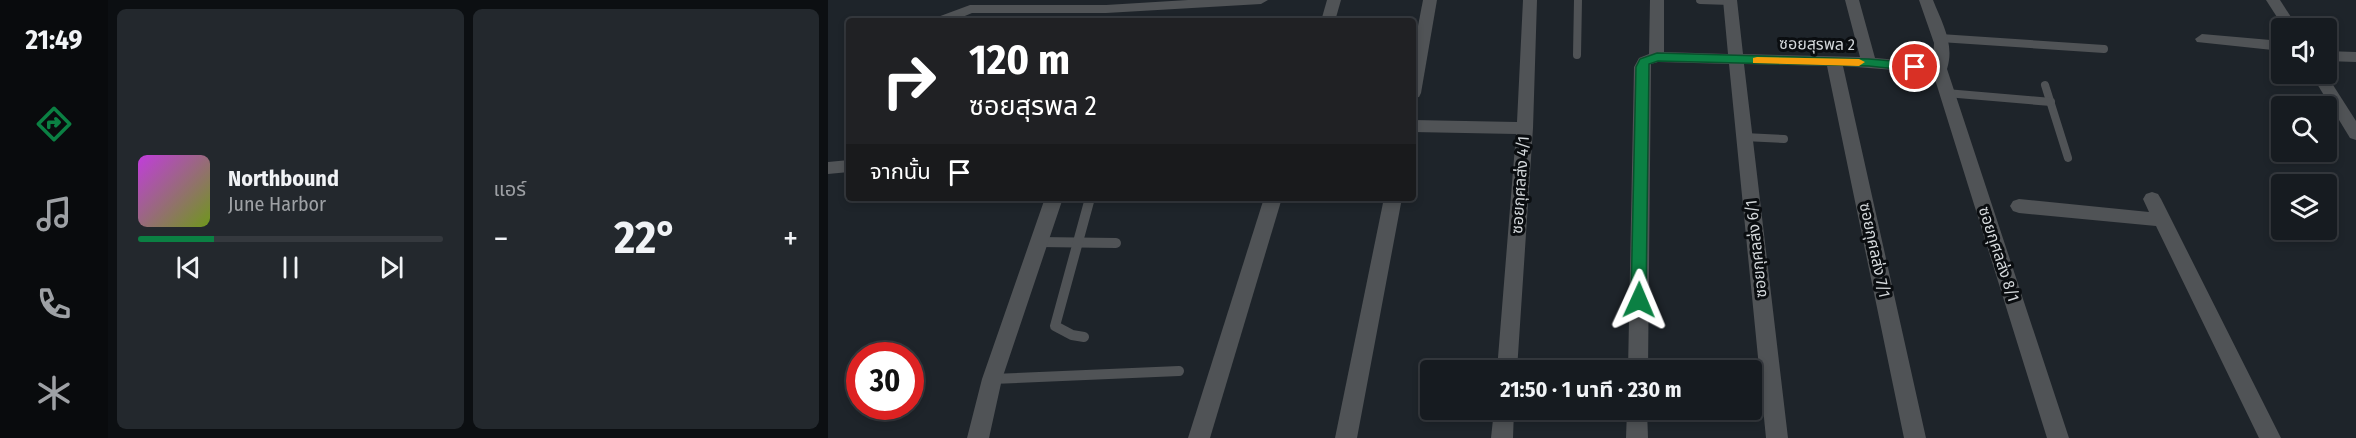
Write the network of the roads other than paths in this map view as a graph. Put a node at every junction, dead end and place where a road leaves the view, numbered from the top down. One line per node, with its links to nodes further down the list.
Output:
1 (1261, 0): 12 (street)
2 (1334, 0): 14 (street)
3 (1430, 0): 28 (street)
4 (1530, 0): 34 (street, ซอยกุศลส่ง 4/1)
5 (1578, 0): 20 (lane)
6 (1657, 0): 22 (street)
7 (1700, 0): 8 (lane)
8 (1730, 0): 24 (street, ซอยกุศลส่ง 6/1)
9 (1852, 0): 26 (street)
10 (1926, 0): 16 (street)
11 (2273, 0): 15 (street)
12 (1107, 10): 13 (street)
13 (948, 18)
14 (1329, 18)
15 (2285, 18)
16 (1940, 38): 19 (lane); 27 (street)
17 (2202, 39): 18 (street)
18 (2271, 44)
19 (2104, 49)
20 (1577, 55)
21 (2337, 56): 23 (street)
22 (1657, 57): 24 (street, ซอยสุรพล 2); 53 (street)
23 (2356, 57)
24 (1736, 60): 25 (street, ซอยสุรพล 2); 36 (street, ซอยกุศลส่ง 6/1)
25 (1834, 62): 26 (street, ซอยสุรพล 2); 64 (street, ซอยกุศลส่ง 7/1)
26 (1869, 62): 27 (street, ซอยสุรพล 2)
27 (1939, 69): 31 (street, ซอยกุศลส่ง 8/1)
28 (1416, 77)
29 (2325, 84): 35 (street)
30 (2045, 85): 32 (lane)
31 (1946, 93): 32 (lane); 65 (street, ซอยกุศลส่ง 8/1)
32 (2050, 102): 38 (lane)
33 (1416, 126): 34 (street)
34 (1525, 128): 52 (street, ซอยกุศลส่ง 4/1)
35 (2356, 134)
36 (1744, 137): 37 (lane); 63 (street, ซอยกุศลส่ง 6/1)
37 (1784, 140)
38 (2068, 158)
39 (846, 166): 40 (street)
40 (828, 168)
41 (2152, 199): 47 (street)
42 (1053, 201): 48 (street)
43 (1089, 201): 49 (lane)
44 (1272, 201): 59 (street)
45 (1392, 201): 60 (street)
46 (2019, 206): 47 (street)
47 (2161, 220): 66 (street)
48 (1039, 242): 49 (lane); 55 (street)
49 (1077, 243): 50 (lane); 51 (lane)
50 (1116, 243)
51 (1084, 337)
52 (1508, 360)
53 (1638, 360)
54 (1179, 371): 55 (lane)
55 (992, 379): 58 (street)
56 (1503, 420): 61 (street)
57 (1637, 420): 62 (street)
58 (978, 438)
59 (1199, 438)
60 (1346, 438)
61 (1502, 438)
62 (1637, 438)
63 (1777, 438)
64 (1915, 438)
65 (2058, 438)
66 (2270, 438)

